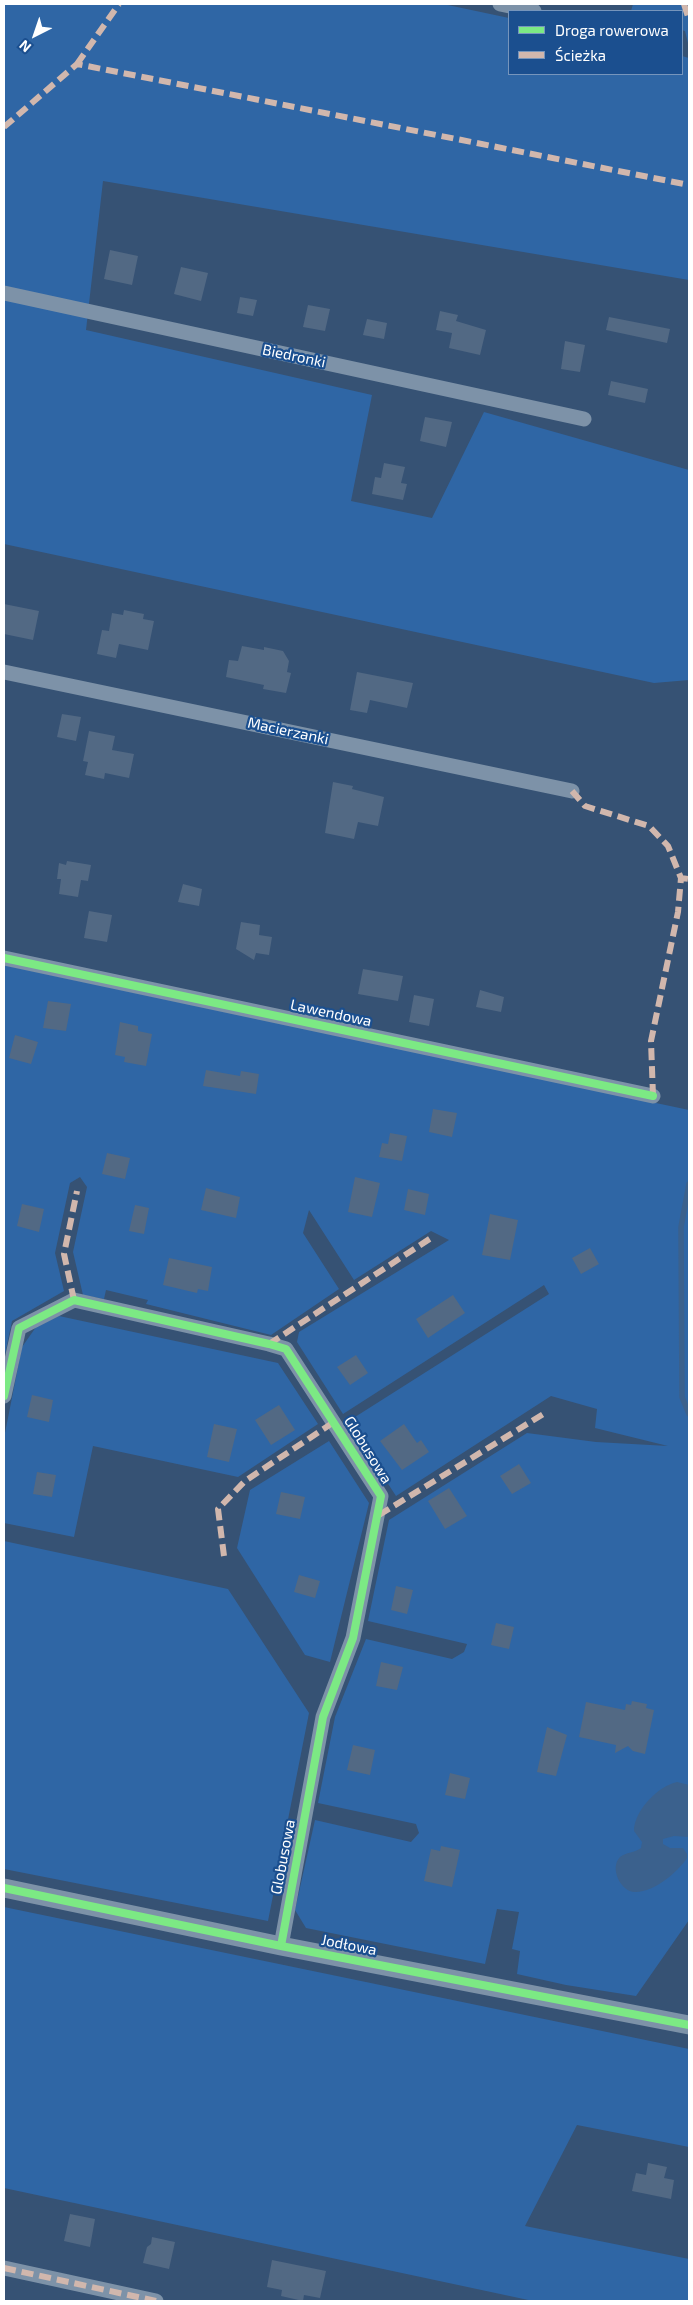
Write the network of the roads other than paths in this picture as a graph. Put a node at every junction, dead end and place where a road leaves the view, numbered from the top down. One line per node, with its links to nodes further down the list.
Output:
1 (500, 4): 2 (street)
2 (529, 10)
3 (4, 293): 4 (street, Biedronki)
4 (584, 419)
5 (4, 672): 6 (street, Macierzanki)
6 (572, 791)
7 (4, 958): 8 (street, Lawendowa)
8 (653, 1096)
9 (4, 1396): 11 (street, Globusowa)
10 (4, 1888): 11 (street, Jodłowa)
11 (281, 1946): 12 (street, Jodłowa)
12 (689, 2025)
13 (4, 2268): 14 (street)
14 (156, 2301)

